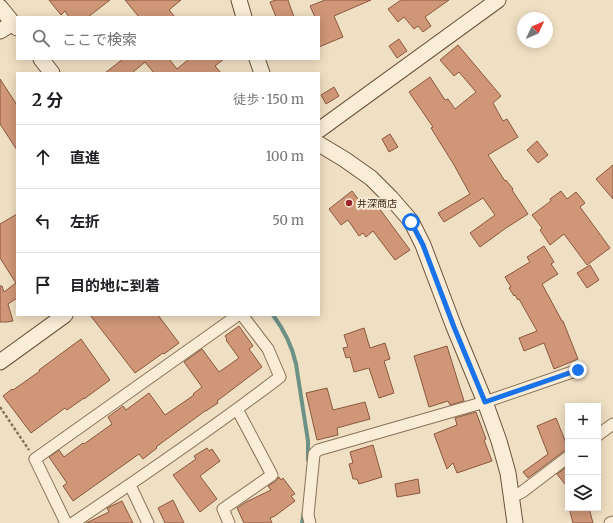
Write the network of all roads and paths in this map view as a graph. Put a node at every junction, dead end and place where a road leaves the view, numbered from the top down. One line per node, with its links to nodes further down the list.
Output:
1 (238, 0): 4 (street)
2 (498, 0): 11 (street)
3 (0, 7): 5 (street)
4 (244, 16)
5 (15, 25): 6 (street)
6 (0, 31)
7 (42, 60): 9 (street)
8 (257, 60): 10 (street)
9 (51, 72)
10 (262, 72)
11 (320, 129)
12 (320, 145): 18 (street)
13 (64, 316): 16 (street)
14 (237, 316): 23 (street)
15 (243, 316): 20 (street)
16 (0, 362)
17 (578, 370): 18 (street)
18 (485, 402): 26 (street); 31 (street)
19 (0, 407): 23 (path)
20 (237, 409): 25 (street); 30 (street)
21 (613, 424): 22 (street)
22 (601, 433)
23 (35, 459): 27 (street)
24 (565, 459): 26 (street)
25 (130, 485): 28 (street); 29 (street)
26 (512, 497): 32 (street)
27 (66, 523)
28 (73, 523)
29 (148, 523)
30 (230, 523)
31 (310, 523)
32 (515, 523)

